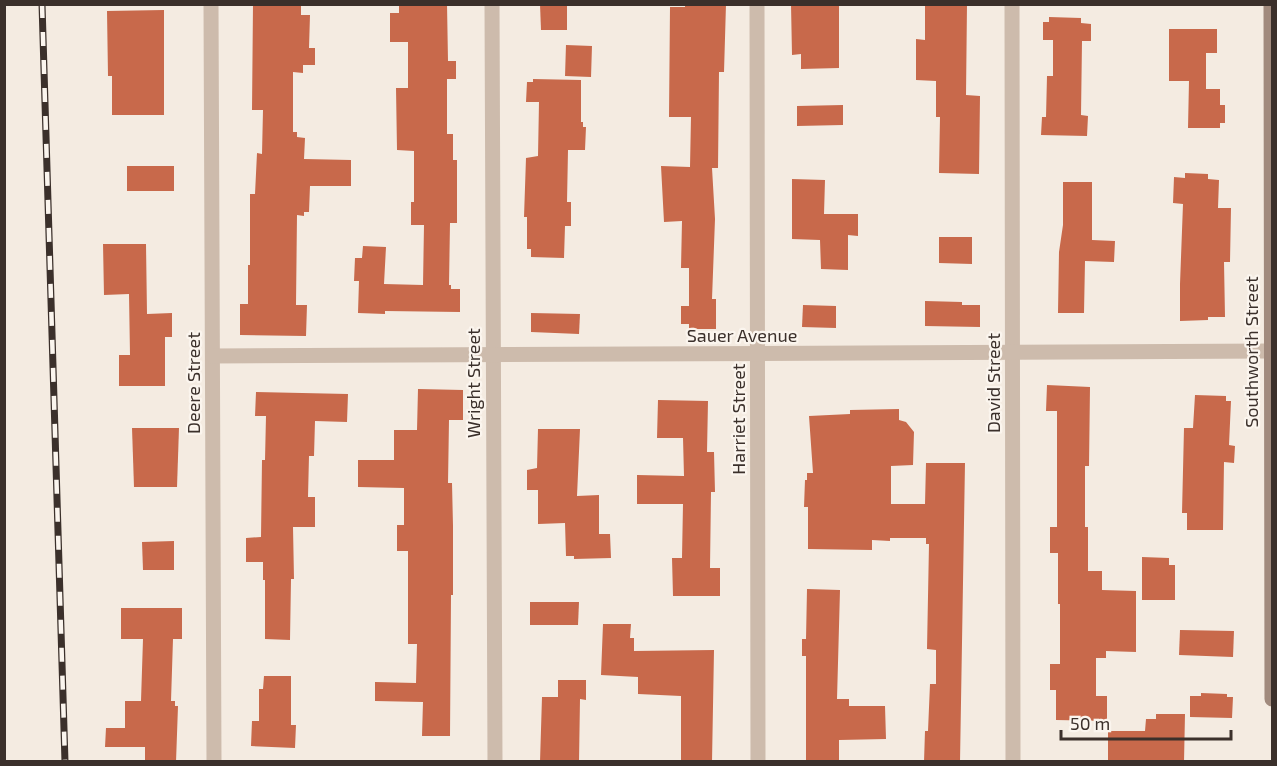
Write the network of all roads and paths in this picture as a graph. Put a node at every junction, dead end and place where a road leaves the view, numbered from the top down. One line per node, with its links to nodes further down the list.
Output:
1 (212, 4): 10 (street, Deere Street)
2 (492, 4): 8 (street, Wright Street)
3 (757, 4): 9 (street, Harriet Street)
4 (1012, 4): 7 (street, David Street)
5 (1271, 4): 6 (main road, Southworth Street)
6 (1272, 351): 7 (street, Sauer Avenue); 11 (main road, Southworth Street)
7 (1012, 353): 9 (street, Sauer Avenue); 15 (street, David Street)
8 (493, 355): 9 (street, Sauer Avenue); 10 (street, Sauer Avenue); 13 (street, Wright Street)
9 (758, 355): 14 (street, Harriet Street)
10 (213, 356): 12 (street, Deere Street)
11 (1272, 699)
12 (214, 762)
13 (495, 762)
14 (759, 762)
15 (1013, 762)

